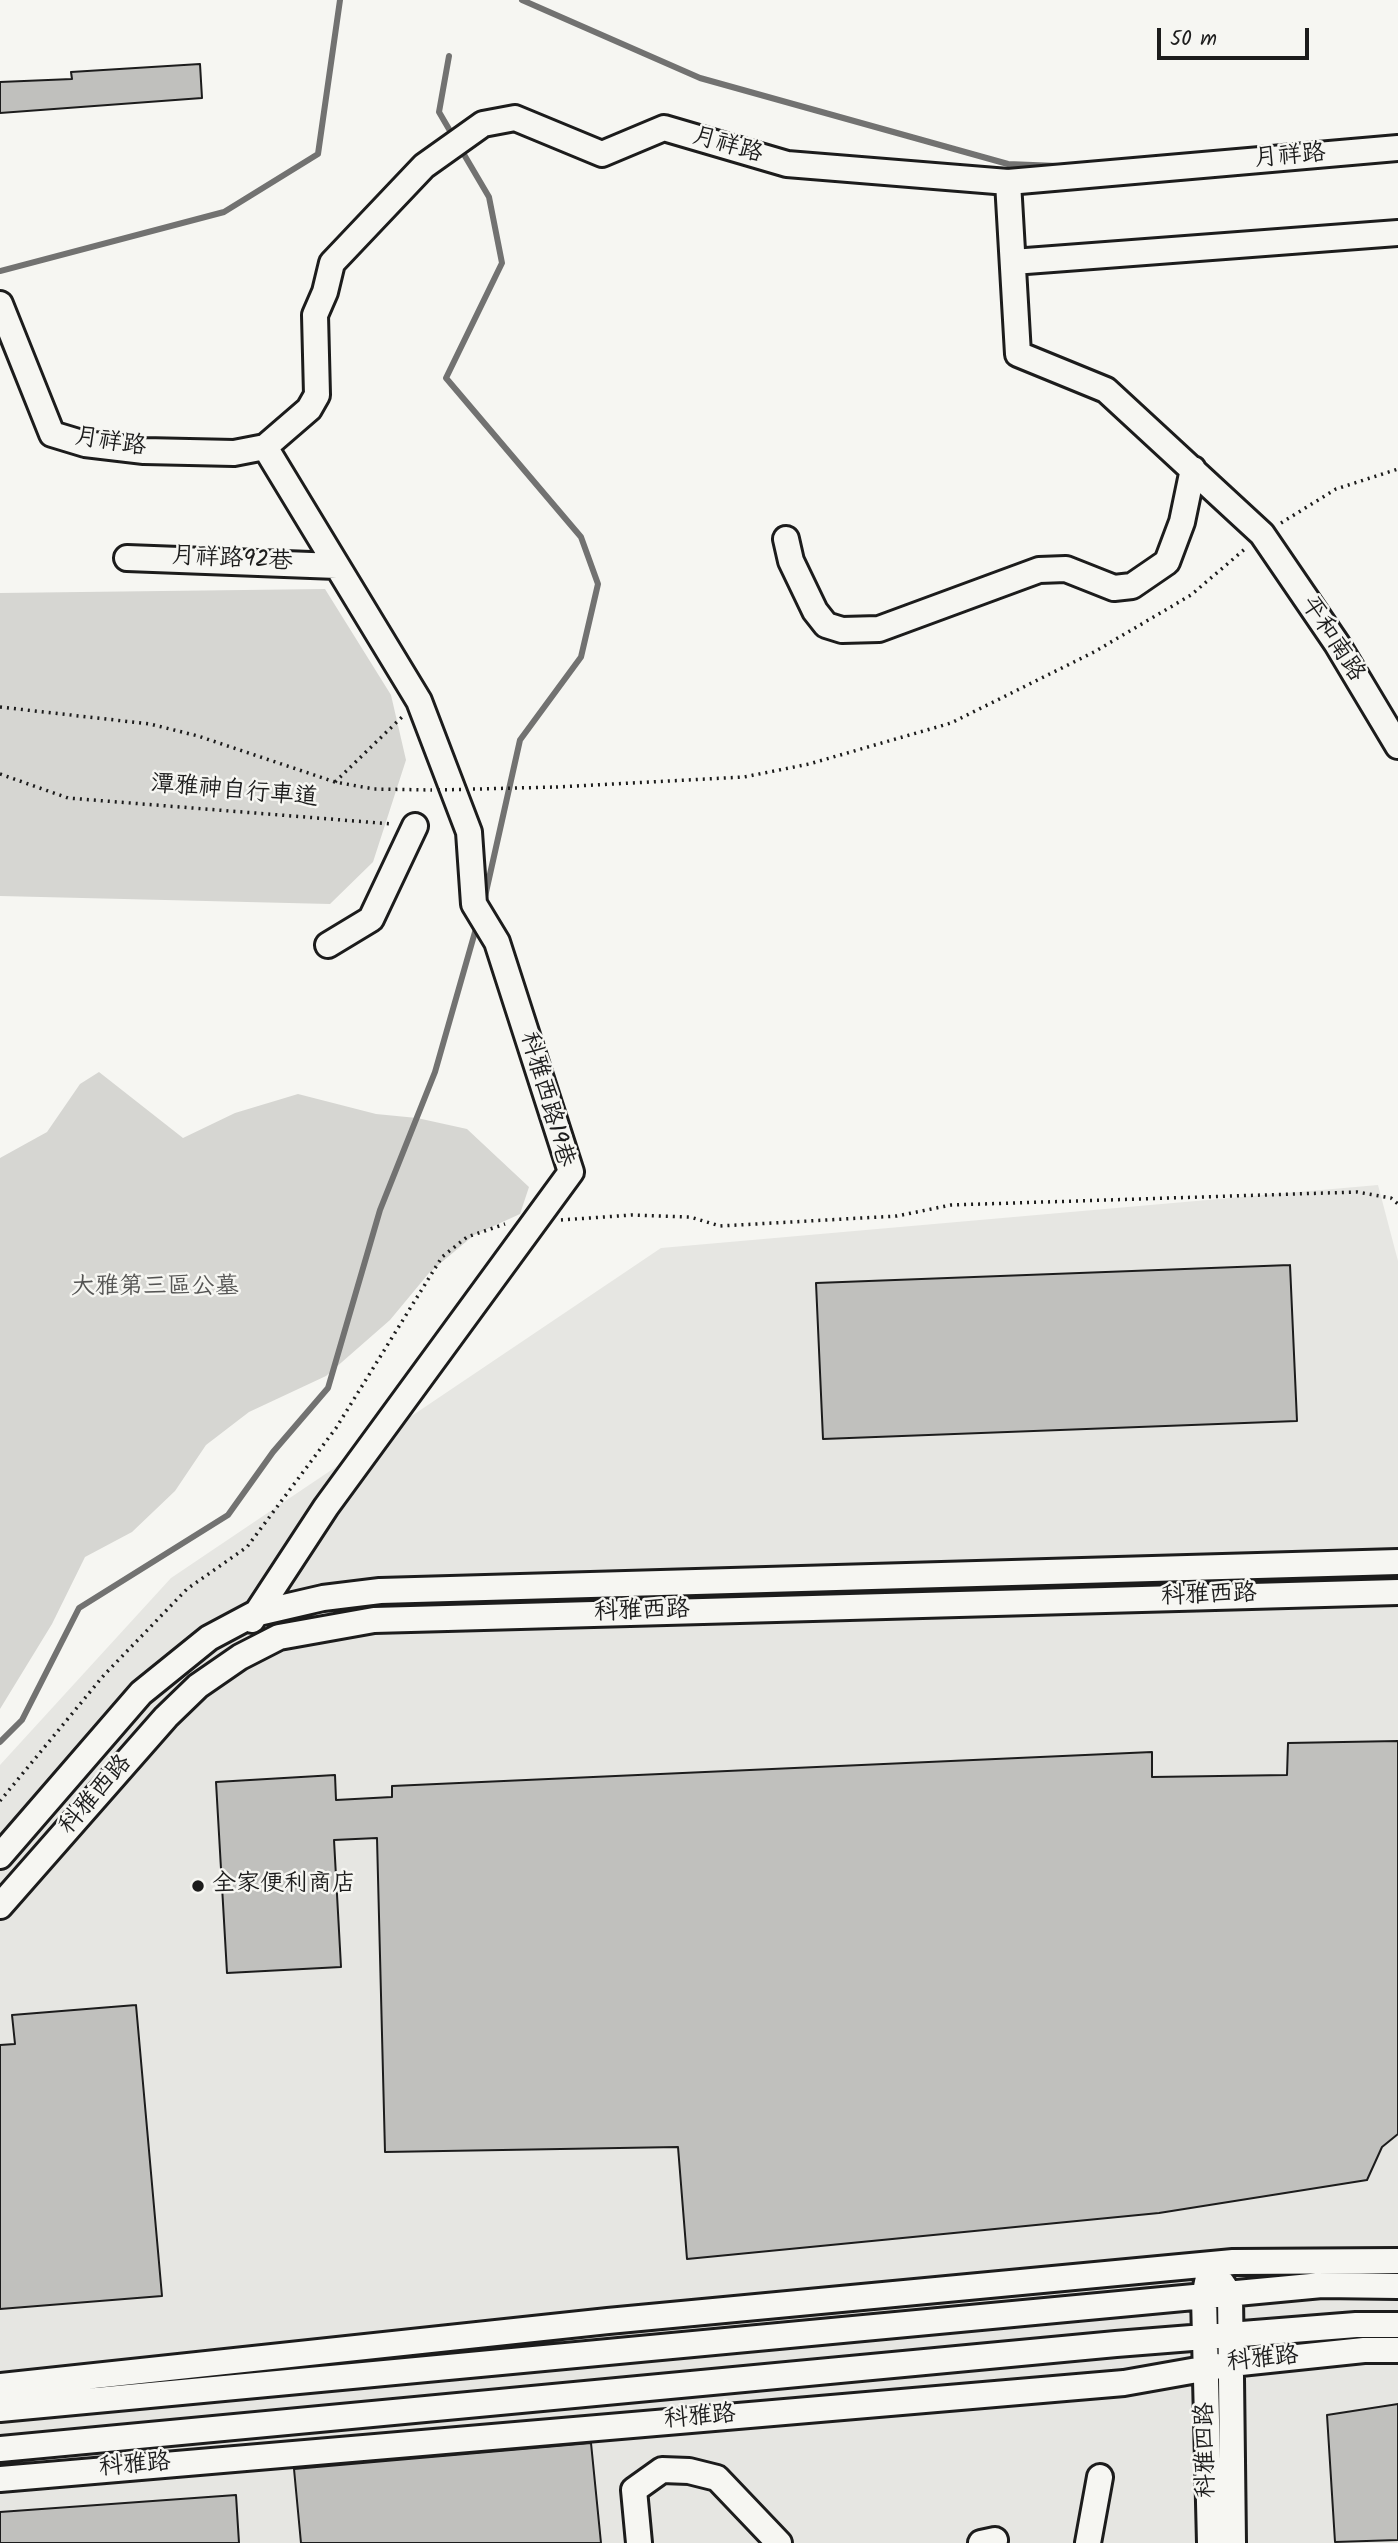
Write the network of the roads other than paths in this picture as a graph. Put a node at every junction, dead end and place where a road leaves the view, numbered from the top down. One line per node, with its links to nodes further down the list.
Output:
1 (1398, 148): 2 (street, 月祥路)
2 (1008, 182): 4 (street); 6 (street, 月祥路)
3 (1398, 233): 4 (street)
4 (1013, 262): 7 (street, 平和南路)
5 (0, 304): 6 (street, 月祥路)
6 (265, 447): 10 (street)
7 (1193, 469): 8 (street); 11 (street, 平和南路)
8 (786, 540)
9 (127, 558): 10 (street, 月祥路92巷)
10 (337, 566): 16 (street, 科雅西路19巷)
11 (1398, 746)
12 (415, 826): 13 (street)
13 (328, 945)
14 (1398, 1562): 16 (street, 科雅西路)
15 (1398, 1592): 17 (street, 科雅西路)
16 (254, 1614): 17 (street, 科雅西路19巷); 18 (street, 科雅西路)
17 (240, 1657): 19 (street, 科雅西路)
18 (0, 1856)
19 (0, 1906)
20 (1398, 2261): 21 (street)
21 (1211, 2264): 23 (street); 24 (street, 科雅四路); 29 (street)
22 (1398, 2286): 23 (street)
23 (1230, 2295): 24 (street); 26 (street, 科雅四路)
24 (1204, 2297): 26 (street, 科雅四路); 30 (street)
25 (1398, 2325): 26 (street, 科雅路)
26 (1219, 2338): 28 (street, 科雅四路); 31 (street, 科雅路)
27 (1398, 2350): 28 (street, 科雅路)
28 (1219, 2366): 33 (street, 科雅路); 37 (street, 科雅四路); 38 (street, 科雅四路)
29 (0, 2386)
30 (0, 2409)
31 (0, 2449)
32 (1100, 2477): 36 (street)
33 (0, 2479)
34 (639, 2543): 35 (street)
35 (779, 2543)
36 (1088, 2543)
37 (1210, 2543)
38 (1233, 2543)

